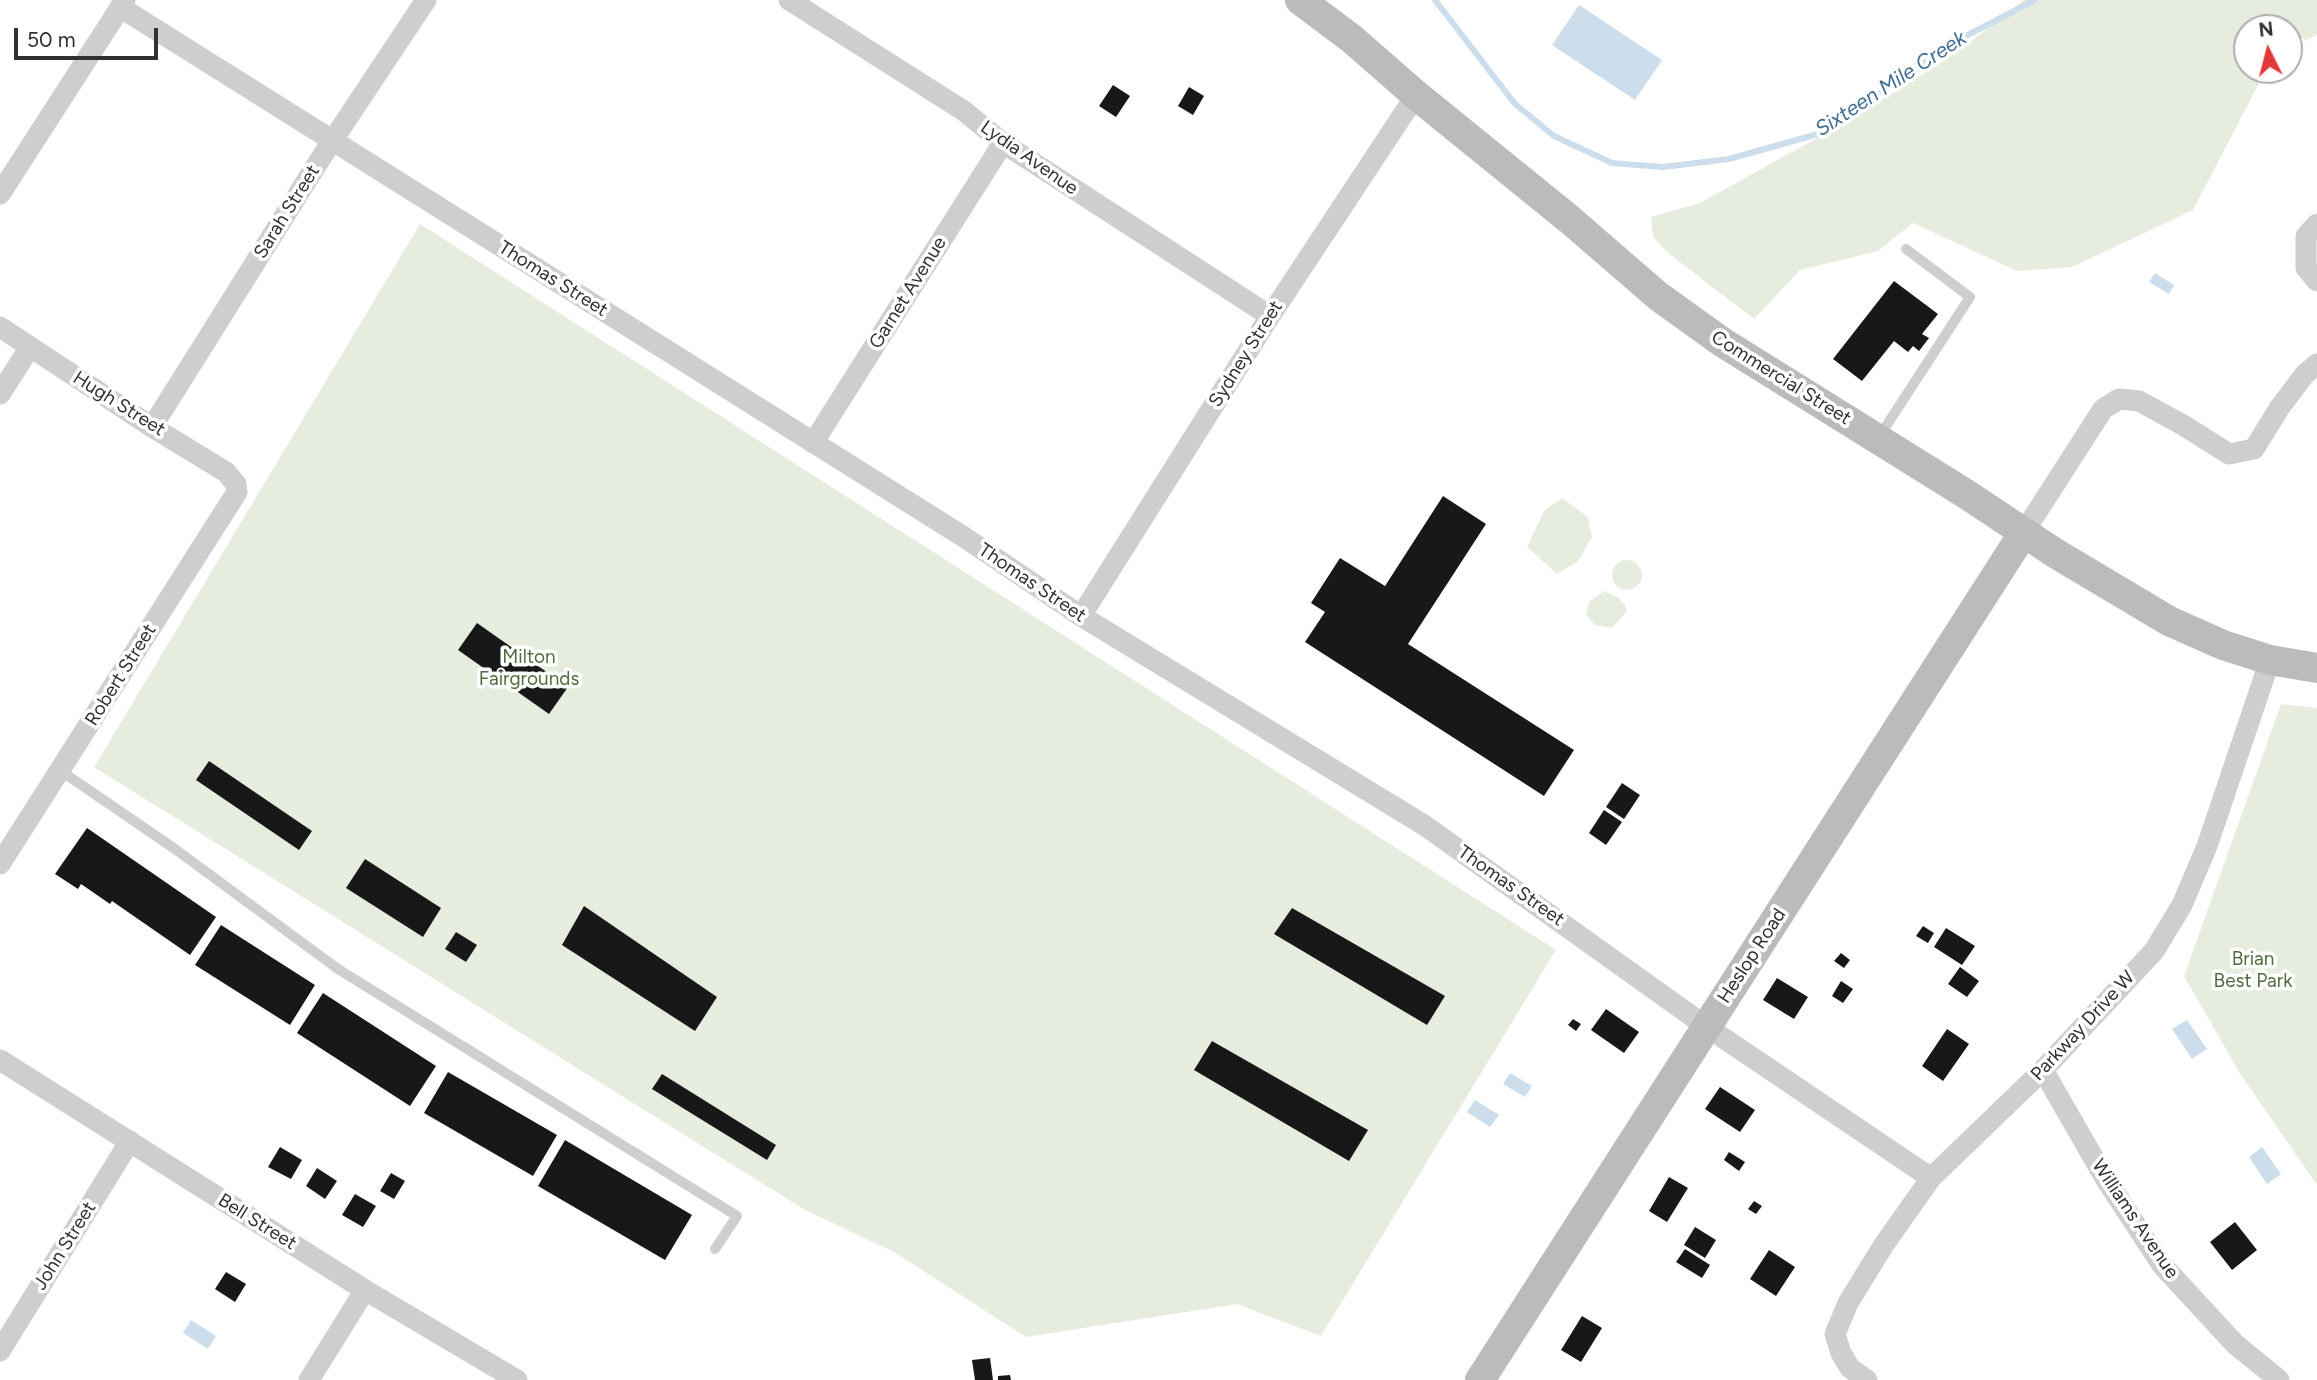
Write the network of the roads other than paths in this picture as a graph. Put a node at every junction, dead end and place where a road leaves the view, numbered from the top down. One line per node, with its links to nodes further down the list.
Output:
1 (426, 0): 6 (street, Sarah Street)
2 (789, 0): 7 (street, Lydia Avenue)
3 (1300, 0): 5 (street, Commercial Street)
4 (123, 3): 6 (street, Thomas Street); 8 (street)
5 (1416, 95): 12 (street, Sydney Street); 18 (street, Commercial Street)
6 (334, 140): 17 (street, Sarah Street); 19 (street, Thomas Street)
7 (1003, 143): 12 (street, Lydia Avenue); 19 (street, Garnet Avenue)
8 (0, 194)
9 (2317, 224): 11 (street)
10 (1906, 249): 18 (lane)
11 (2317, 281)
12 (1270, 316): 22 (street, Sydney Street)
13 (0, 327): 14 (street, Hugh Street)
14 (30, 347): 16 (street); 17 (street, Hugh Street)
15 (2317, 364): 21 (street)
16 (0, 394)
17 (152, 427): 20 (street, Hugh Street)
18 (1878, 439): 21 (street, Commercial Street)
19 (813, 443): 22 (street, Thomas Street)
20 (236, 484): 25 (street, Robert Street)
21 (2024, 533): 23 (street, Commercial Street); 27 (street, Heslop Road)
22 (1081, 616): 27 (street, Thomas Street)
23 (2270, 660): 24 (street, Commercial Street); 29 (street, Parkway Drive W)
24 (2317, 668)
25 (61, 771): 26 (street, Robert Street); 32 (lane)
26 (0, 864)
27 (1707, 1027): 31 (street, Thomas Street); 37 (street, Heslop Road)
28 (0, 1060): 30 (street, Bell Street)
29 (2043, 1070): 31 (street, Parkway Drive W); 39 (street, Williams Avenue)
30 (130, 1141): 33 (street, Bell Street); 34 (street, John Street)
31 (1931, 1178): 38 (street, Parkway Drive W)
32 (715, 1249)
33 (365, 1290): 35 (street); 36 (street, Bell Street)
34 (0, 1351)
35 (309, 1380)
36 (517, 1380)
37 (1480, 1380)
38 (1867, 1380)
39 (2279, 1380)

